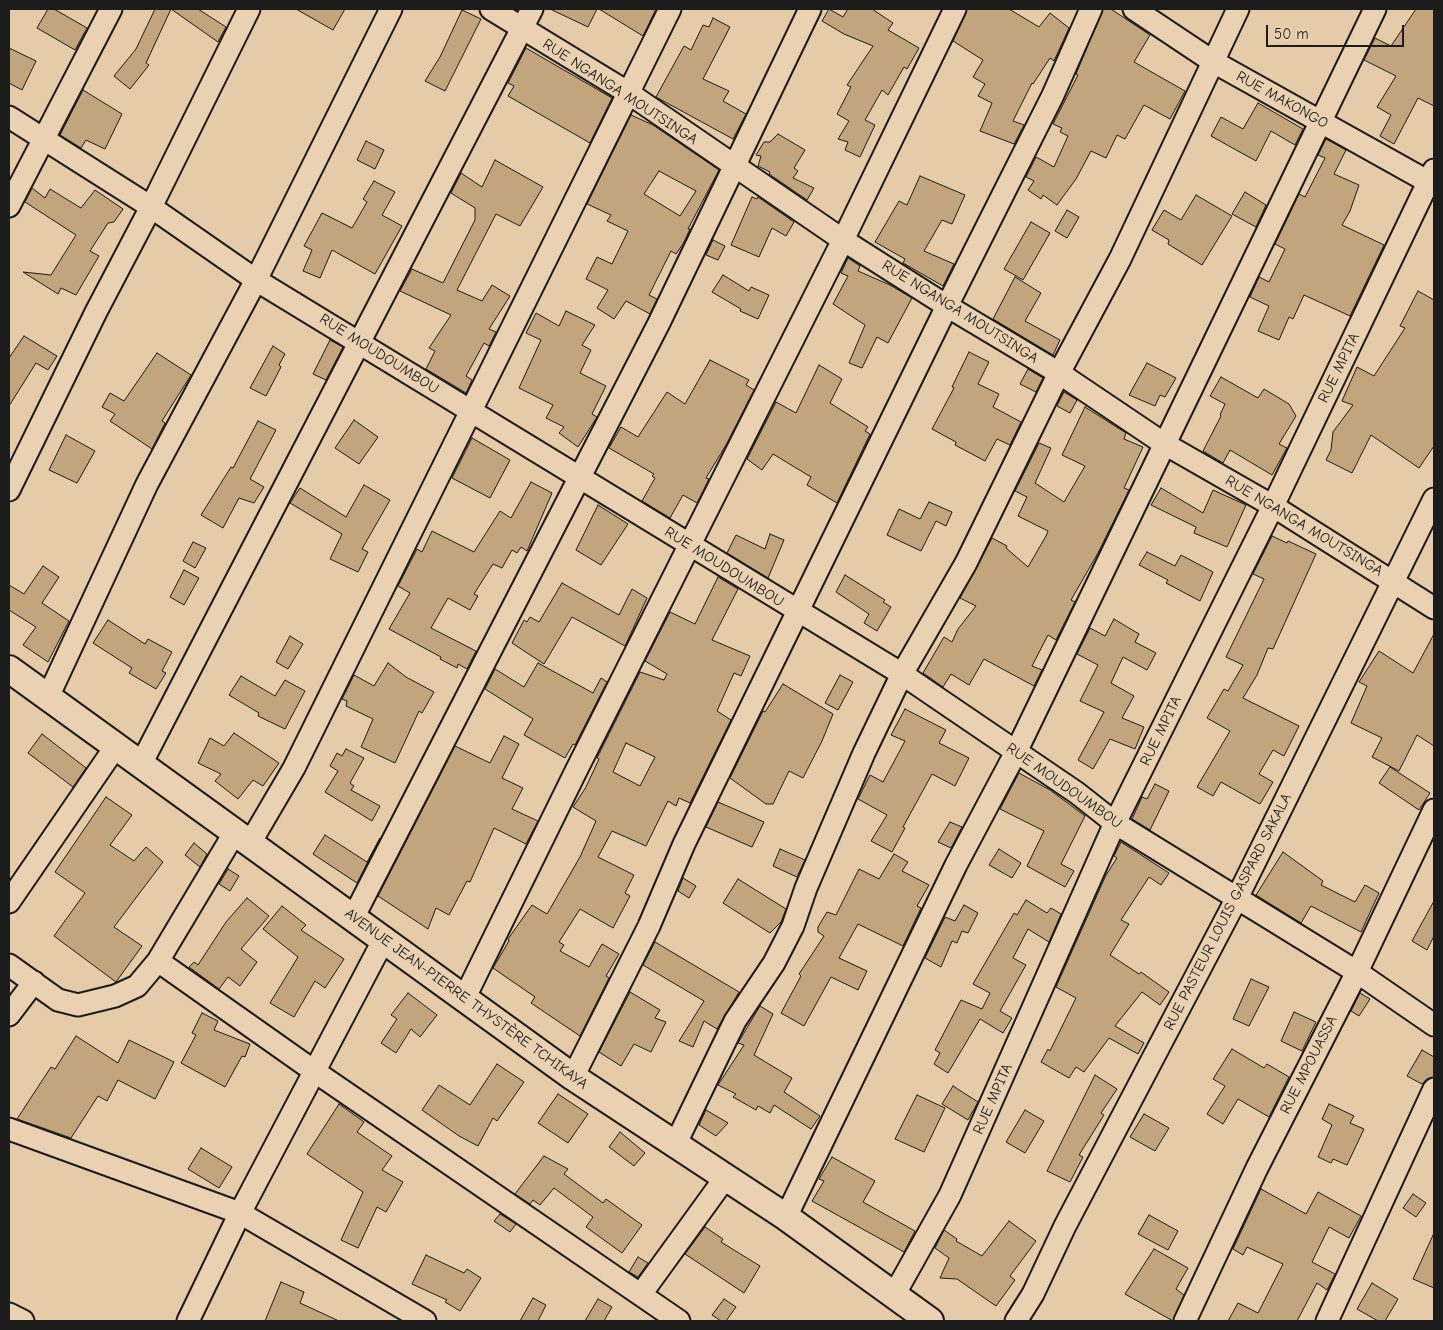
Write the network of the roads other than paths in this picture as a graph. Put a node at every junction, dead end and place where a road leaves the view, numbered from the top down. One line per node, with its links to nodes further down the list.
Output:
1 (111, 9): 18 (street)
2 (249, 9): 22 (street)
3 (391, 9): 24 (street)
4 (491, 9): 13 (street, RUE NGANGA MOUTSINGA)
5 (532, 9): 13 (street)
6 (670, 9): 15 (street)
7 (810, 9): 19 (street)
8 (955, 9): 23 (street)
9 (1091, 9): 25 (street)
10 (1134, 9): 14 (street, RUE MAKONGO)
11 (1238, 9): 14 (street)
12 (1375, 9): 17 (street)
13 (522, 29): 15 (street, RUE NGANGA MOUTSINGA); 26 (street)
14 (1212, 61): 17 (street, RUE MAKONGO); 27 (street)
15 (627, 92): 19 (street, RUE NGANGA MOUTSINGA); 28 (street)
16 (9, 117): 18 (street, RUE MOUDOUMBOU)
17 (1320, 120): 20 (street, RUE MAKONGO); 29 (street)
18 (42, 139): 21 (street); 22 (street, RUE MOUDOUMBOU)
19 (735, 167): 23 (street, RUE NGANGA MOUTSINGA); 30 (street)
20 (1432, 178): 33 (street, RUE MPITA)
21 (9, 206)
22 (151, 207): 24 (street, RUE MOUDOUMBOU); 31 (street)
23 (844, 240): 25 (street, RUE NGANGA MOUTSINGA); 34 (street)
24 (256, 280): 26 (street, RUE MOUDOUMBOU); 40 (street)
25 (947, 306): 27 (street, RUE NGANGA MOUTSINGA); 37 (street)
26 (358, 342): 28 (street, RUE MOUDOUMBOU); 43 (street)
27 (1059, 373): 29 (street, RUE NGANGA MOUTSINGA); 39 (street)
28 (472, 412): 30 (street, RUE MOUDOUMBOU); 46 (street)
29 (1163, 443): 33 (street, RUE NGANGA MOUTSINGA); 42 (street)
30 (582, 477): 34 (street, RUE MOUDOUMBOU); 49 (street)
31 (9, 490)
32 (1434, 499): 35 (street, RUE PASTEUR LOUIS GASPARD SAKALA)
33 (1273, 506): 35 (street, RUE NGANGA MOUTSINGA); 45 (street, RUE MPITA)
34 (690, 546): 37 (street, RUE MOUDOUMBOU); 55 (street)
35 (1392, 580): 36 (street, RUE NGANGA MOUTSINGA); 47 (street, RUE PASTEUR LOUIS GASPARD SAKALA)
36 (1434, 608)
37 (798, 612): 39 (street, RUE MOUDOUMBOU); 59 (street)
38 (9, 668): 40 (street, AVENUE JEAN-PIERRE THYSTÈRE TCHIKAYA)
39 (902, 674): 42 (street, RUE MOUDOUMBOU); 62 (street)
40 (48, 697): 41 (street, AVENUE JEAN-PIERRE THYSTÈRE TCHIKAYA)
41 (116, 746): 43 (street, AVENUE JEAN-PIERRE THYSTÈRE TCHIKAYA); 48 (street)
42 (1016, 752): 45 (street, RUE MOUDOUMBOU); 65 (street)
43 (141, 764): 46 (street, AVENUE JEAN-PIERRE THYSTÈRE TCHIKAYA)
44 (1434, 810): 53 (street, RUE MPOUASSA)
45 (1114, 823): 47 (street, RUE MOUDOUMBOU); 67 (street, RUE MPITA)
46 (242, 838): 49 (street, AVENUE JEAN-PIERRE THYSTÈRE TCHIKAYA); 51 (street)
47 (1236, 898): 53 (street, RUE MOUDOUMBOU); 74 (street, RUE PASTEUR LOUIS GASPARD SAKALA)
48 (9, 902)
49 (354, 918): 50 (street, AVENUE JEAN-PIERRE THYSTÈRE TCHIKAYA)
50 (384, 940): 55 (street, AVENUE JEAN-PIERRE THYSTÈRE TCHIKAYA); 58 (street)
51 (158, 961): 54 (street); 58 (street)
52 (9, 965): 54 (street)
53 (1357, 972): 57 (street, RUE MOUDOUMBOU); 75 (street, RUE MPOUASSA)
54 (34, 982): 56 (street)
55 (465, 997): 59 (street, AVENUE JEAN-PIERRE THYSTÈRE TCHIKAYA)
56 (9, 1015)
57 (1434, 1025)
58 (314, 1072): 64 (street); 66 (street)
59 (573, 1077): 62 (street, AVENUE JEAN-PIERRE THYSTÈRE TCHIKAYA)
60 (1434, 1090): 76 (street)
61 (9, 1128): 64 (street)
62 (675, 1145): 63 (street, AVENUE JEAN-PIERRE THYSTÈRE TCHIKAYA)
63 (725, 1178): 65 (street, AVENUE JEAN-PIERRE THYSTÈRE TCHIKAYA); 66 (street)
64 (240, 1213): 70 (street); 71 (street)
65 (786, 1217): 67 (street, AVENUE JEAN-PIERRE THYSTÈRE TCHIKAYA)
66 (641, 1294): 72 (street)
67 (894, 1295): 73 (street, AVENUE JEAN-PIERRE THYSTÈRE TCHIKAYA)
68 (9, 1314): 69 (street)
69 (23, 1321)
70 (188, 1321)
71 (426, 1321)
72 (679, 1321)
73 (930, 1321)
74 (1016, 1321)
75 (1185, 1321)
76 (1328, 1321)

